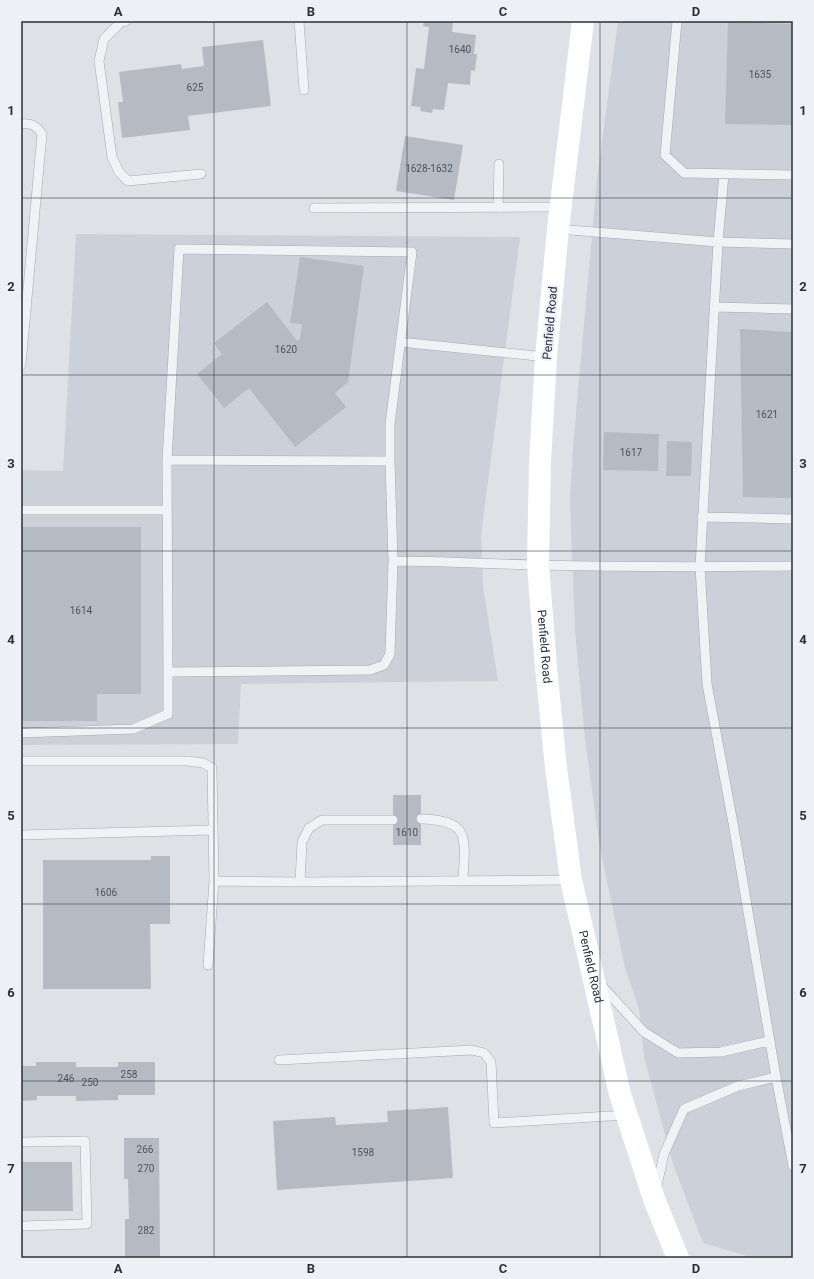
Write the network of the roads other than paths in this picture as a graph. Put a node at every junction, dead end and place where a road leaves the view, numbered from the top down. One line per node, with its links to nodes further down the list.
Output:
1 (126, 21): 8 (lane)
2 (299, 21): 5 (lane)
3 (583, 21): 11 (main road, Penfield Road)
4 (677, 21): 9 (lane)
5 (304, 90)
6 (21, 124): 21 (lane)
7 (499, 164): 13 (lane)
8 (201, 174)
9 (724, 174): 10 (lane); 15 (lane)
10 (793, 175)
11 (561, 207): 13 (lane); 14 (main road, Penfield Road)
12 (314, 208): 13 (lane)
13 (498, 208)
14 (558, 229): 15 (lane); 20 (main road, Penfield Road)
15 (718, 242): 16 (lane); 17 (lane)
16 (793, 244)
17 (714, 307): 18 (lane); 26 (lane)
18 (793, 309)
19 (400, 342): 20 (lane); 22 (lane); 23 (lane)
20 (546, 357): 29 (main road, Penfield Road)
21 (21, 366)
22 (167, 460): 23 (lane); 25 (lane)
23 (390, 461): 28 (lane)
24 (21, 510): 25 (lane)
25 (168, 510): 32 (lane)
26 (702, 517): 27 (lane); 31 (lane)
27 (793, 519)
28 (394, 561): 29 (lane); 32 (lane)
29 (538, 565): 31 (lane); 40 (main road, Penfield Road)
30 (793, 566): 31 (lane)
31 (700, 567): 45 (lane)
32 (168, 672): 33 (lane)
33 (21, 732)
34 (21, 762): 37 (lane)
35 (393, 820): 42 (lane)
36 (421, 820): 39 (lane)
37 (213, 830): 38 (lane); 41 (lane)
38 (21, 835)
39 (463, 880): 40 (lane); 42 (lane)
40 (571, 880): 44 (main road, Penfield Road)
41 (214, 881): 42 (lane); 43 (lane)
42 (300, 882)
43 (208, 965)
44 (593, 977): 45 (lane); 48 (main road, Penfield Road)
45 (769, 1041): 47 (lane)
46 (279, 1060): 48 (lane)
47 (776, 1077): 50 (lane); 51 (lane)
48 (626, 1115): 51 (main road, Penfield Road)
49 (21, 1142): 52 (lane)
50 (793, 1166)
51 (654, 1199): 53 (main road, Penfield Road)
52 (21, 1226)
53 (678, 1258)

